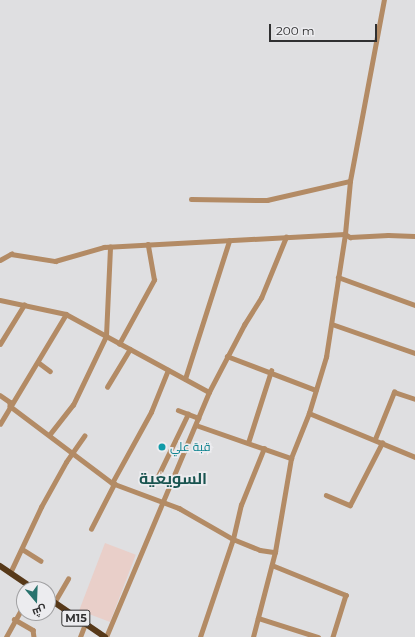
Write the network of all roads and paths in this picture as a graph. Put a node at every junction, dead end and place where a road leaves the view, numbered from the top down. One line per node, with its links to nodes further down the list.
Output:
1 (384, 0): 2 (street)
2 (350, 181): 3 (street); 4 (street)
3 (191, 199)
4 (345, 234): 5 (street); 6 (street); 11 (street)
5 (415, 236)
6 (286, 237): 7 (street); 22 (street)
7 (229, 241): 8 (street); 27 (street)
8 (148, 245): 9 (street); 19 (street)
9 (110, 247): 10 (street); 17 (street)
10 (0, 260)
11 (338, 277): 14 (street); 16 (street)
12 (0, 300): 13 (street)
13 (24, 305): 15 (street); 18 (street)
14 (415, 305)
15 (66, 314): 17 (street); 23 (street)
16 (332, 324): 21 (street); 29 (street)
17 (106, 336): 19 (street); 40 (street)
18 (0, 344)
19 (119, 344): 20 (street)
20 (130, 350): 24 (street); 28 (street)
21 (415, 354)
22 (227, 356): 26 (street); 30 (street)
23 (38, 362): 25 (street); 33 (street)
24 (168, 370): 27 (street); 49 (street)
25 (50, 371)
26 (271, 371): 29 (street); 43 (street)
27 (185, 379): 30 (street)
28 (107, 387)
29 (316, 390): 35 (street)
30 (209, 392): 37 (street)
31 (0, 395): 33 (street)
32 (415, 399): 42 (street)
33 (10, 406): 38 (street); 40 (street)
34 (178, 410): 36 (street)
35 (309, 413): 42 (street); 48 (street)
36 (188, 414): 37 (street); 50 (street)
37 (198, 418): 39 (street)
38 (0, 424)
39 (196, 425): 43 (street); 50 (street)
40 (50, 434): 46 (street)
41 (84, 436): 46 (street)
42 (375, 439): 44 (street)
43 (248, 443): 45 (street)
44 (382, 443): 47 (street); 51 (street)
45 (264, 448): 48 (street); 54 (street)
46 (73, 452): 49 (street); 55 (street)
47 (415, 457)
48 (291, 458): 56 (street)
49 (113, 483): 52 (street); 53 (street)
50 (171, 484): 52 (street)
51 (326, 496)
52 (164, 502): 54 (street); 72 (street)
53 (91, 529)
54 (233, 539): 56 (street); 73 (street)
55 (22, 549): 57 (street); 60 (street)
56 (275, 552): 58 (street)
57 (41, 561)
58 (272, 565): 66 (street); 76 (street)
59 (0, 566): 60 (highway)
60 (10, 573): 62 (highway)
61 (68, 579): 63 (street)
62 (22, 581)
63 (56, 600)
64 (56, 604): 68 (highway, M15)
65 (16, 616): 67 (street)
66 (258, 618): 74 (street); 75 (street)
67 (14, 619): 69 (street); 70 (street)
68 (85, 624): 71 (street); 72 (highway, M15)
69 (6, 637)
70 (34, 637)
71 (80, 637)
72 (106, 637)
73 (200, 637)
74 (253, 637)
75 (318, 637)
76 (333, 637)

